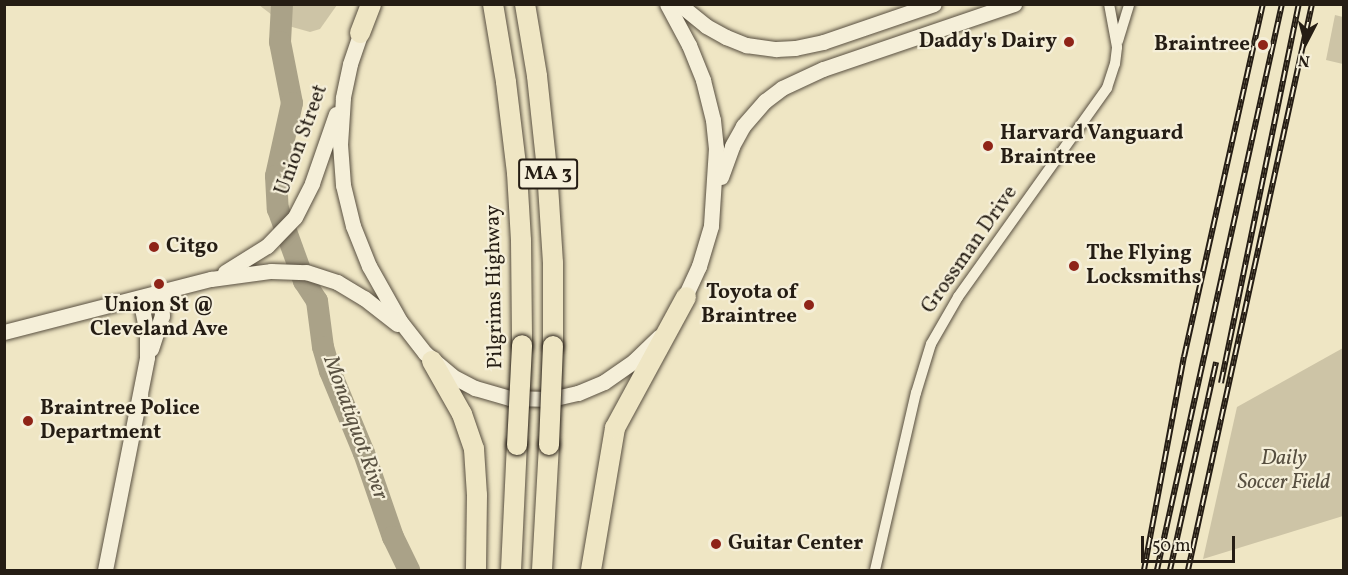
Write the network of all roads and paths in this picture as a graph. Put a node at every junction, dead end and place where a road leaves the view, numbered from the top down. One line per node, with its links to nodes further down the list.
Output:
1 (372, 4): 10 (highway)
2 (493, 4): 24 (highway, Pilgrims Highway / MA 3, bridge)
3 (525, 4): 25 (highway, MA 3, bridge)
4 (668, 4): 13 (main road)
5 (679, 4): 6 (main road)
6 (934, 4)
7 (1014, 4): 13 (main road)
8 (1109, 4): 11 (street, Grossman Drive)
9 (1129, 4): 11 (street)
10 (360, 33): 12 (main road)
11 (1117, 47): 27 (street, Grossman Drive)
12 (345, 80): 14 (main road, Union Street); 19 (main road)
13 (713, 212): 16 (main road)
14 (212, 279): 15 (main road, Union Street); 19 (main road, Union Street)
15 (161, 294): 17 (main road, Union Street); 20 (main road)
16 (686, 297): 21 (main road); 26 (highway)
17 (140, 299): 18 (main road, Union Street); 20 (main road)
18 (4, 332)
19 (416, 343): 21 (main road)
20 (147, 357): 22 (main road)
21 (432, 361): 23 (highway)
22 (105, 570)
23 (476, 570)
24 (510, 570)
25 (542, 570)
26 (591, 570)
27 (875, 570)

